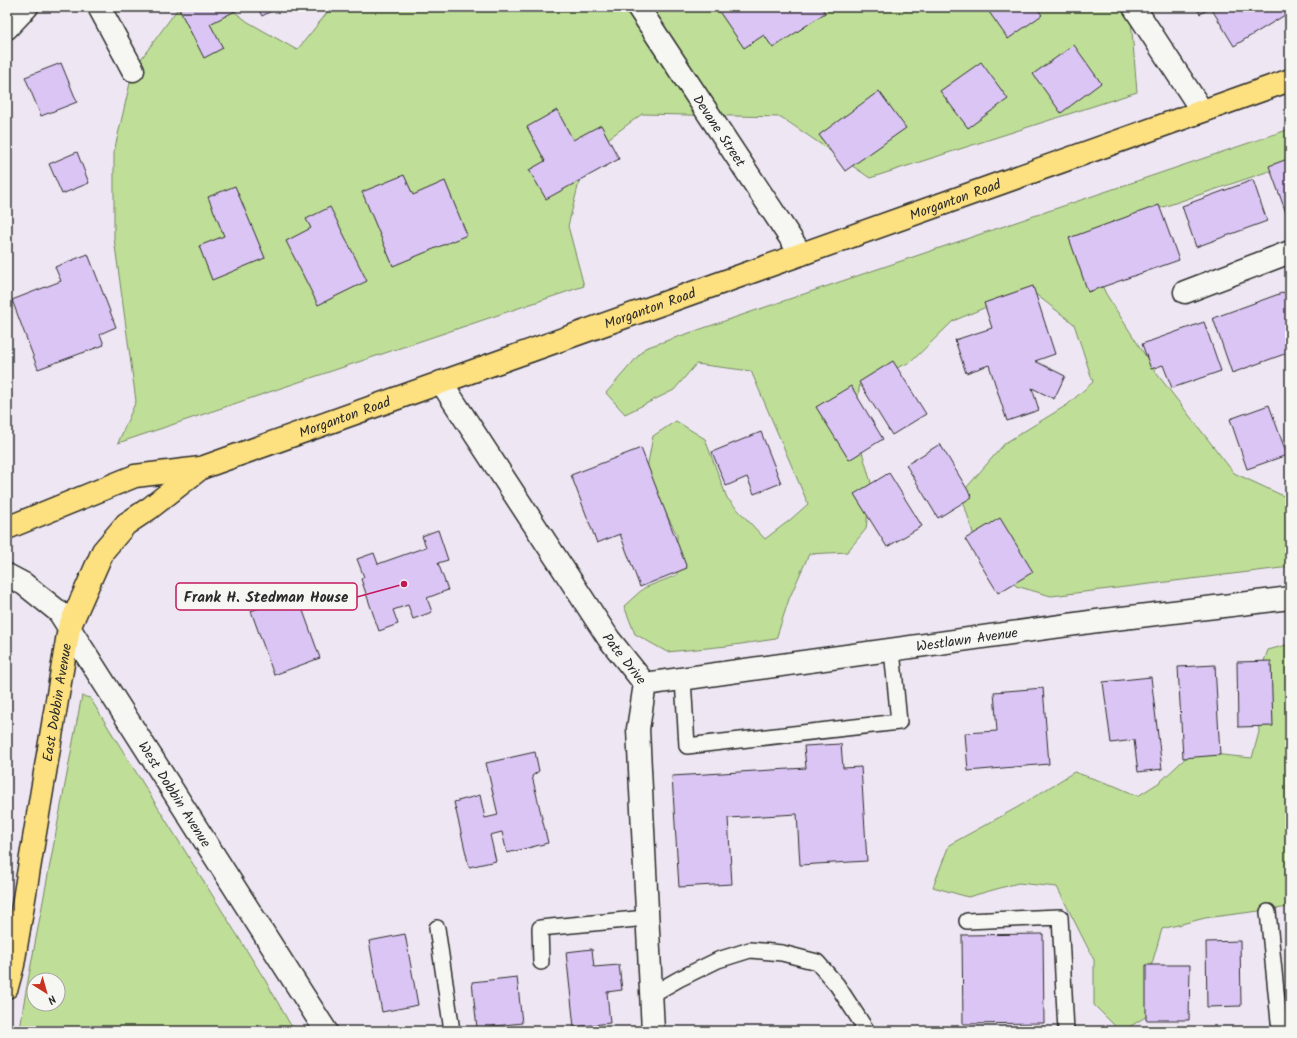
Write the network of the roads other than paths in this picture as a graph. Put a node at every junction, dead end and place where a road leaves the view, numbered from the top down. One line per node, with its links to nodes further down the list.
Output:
1 (28, 7): 5 (street)
2 (99, 7): 6 (street)
3 (638, 7): 10 (street, Devane Street)
4 (1134, 7): 8 (street)
5 (7, 28)
6 (133, 70)
7 (1290, 80): 8 (main road, Morganton Road)
8 (1202, 111): 10 (main road, Morganton Road)
9 (1290, 252): 11 (street)
10 (801, 254): 12 (main road, Morganton Road)
11 (1185, 292)
12 (442, 382): 13 (main road, Morganton Road); 20 (street, Pate Drive)
13 (201, 468): 14 (main road, Morganton Road); 17 (main road, East Dobbin Avenue)
14 (7, 528)
15 (7, 575): 17 (street, West Dobbin Avenue)
16 (1290, 598): 18 (street, Westlawn Avenue)
17 (69, 628): 26 (main road, East Dobbin Avenue); 28 (street, West Dobbin Avenue)
18 (892, 650): 19 (street, Westlawn Avenue); 19 (lane)
19 (683, 679): 20 (street, Westlawn Avenue)
20 (644, 684): 22 (street, Pate Drive)
21 (1268, 912): 33 (lane)
22 (647, 918): 25 (lane); 27 (street, Pate Drive)
23 (967, 921): 32 (lane)
24 (437, 928): 29 (lane)
25 (541, 962)
26 (7, 987)
27 (651, 995): 30 (street, Pate Drive); 31 (lane)
28 (326, 1031)
29 (452, 1031)
30 (653, 1031)
31 (867, 1031)
32 (1066, 1031)
33 (1280, 1031)

